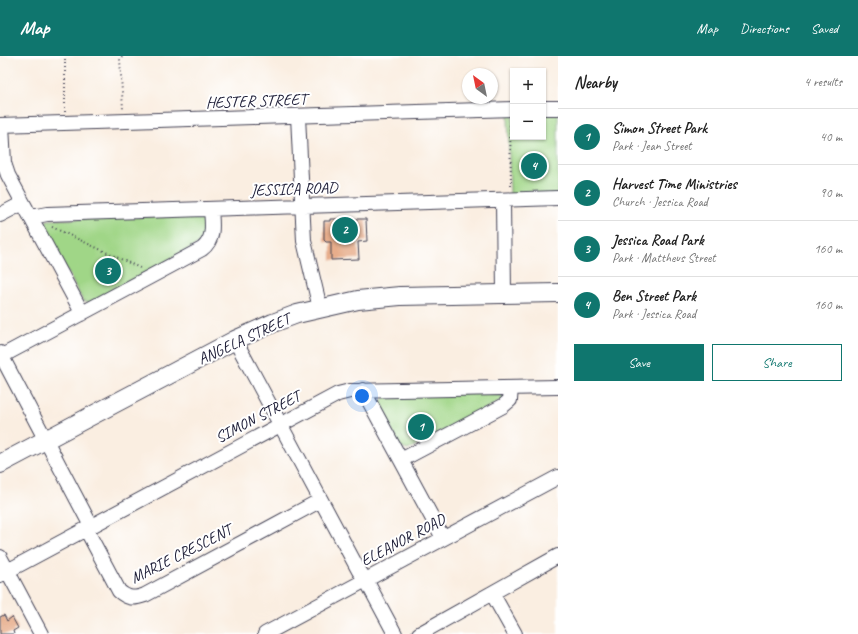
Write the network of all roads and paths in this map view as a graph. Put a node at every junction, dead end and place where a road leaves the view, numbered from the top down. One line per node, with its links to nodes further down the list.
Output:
1 (65, 56): 8 (path)
2 (122, 56): 7 (path)
3 (546, 108): 4 (street)
4 (558, 108)
5 (510, 109): 6 (street, HESTER STREET)
6 (298, 116): 7 (street, HESTER STREET); 14 (street)
7 (124, 122): 8 (street, HESTER STREET)
8 (64, 123): 9 (street, HESTER STREET)
9 (1, 125): 13 (street)
10 (510, 132): 12 (path)
11 (558, 198): 12 (street, JESSICA ROAD)
12 (507, 200): 14 (street, JESSICA ROAD); 21 (street)
13 (22, 203): 16 (street); 17 (street)
14 (302, 206): 15 (street, JESSICA ROAD); 22 (street)
15 (211, 209): 17 (street, JESSICA ROAD); 19 (street)
16 (0, 215)
17 (31, 218): 23 (street)
18 (52, 227): 19 (path)
19 (155, 275): 23 (street)
20 (558, 293): 21 (street, ANGELA STREET)
21 (504, 294): 22 (street, ANGELA STREET)
22 (320, 308): 24 (street, ANGELA STREET)
23 (81, 314): 25 (street)
24 (235, 340): 29 (street); 30 (street, ANGELA STREET)
25 (1, 355): 30 (street)
26 (558, 387): 27 (street, SIMON STREET)
27 (511, 388): 28 (street, SIMON STREET); 31 (street)
28 (364, 390): 29 (street, SIMON STREET); 31 (street)
29 (280, 425): 34 (street); 35 (street, SIMON STREET)
30 (46, 439): 32 (street, ANGELA STREET); 35 (street)
31 (401, 460): 36 (street)
32 (0, 464)
33 (558, 477): 36 (street, ELEANOR ROAD)
34 (321, 500): 35 (street, MARIE CRESCENT); 40 (street)
35 (89, 528): 39 (street, SIMON STREET)
36 (443, 538): 40 (street, ELEANOR ROAD)
37 (558, 556): 41 (street)
38 (0, 557): 39 (street)
39 (4, 573): 43 (street)
40 (366, 580): 44 (street, ELEANOR ROAD); 45 (street)
41 (492, 593): 42 (street); 47 (street)
42 (442, 628): 46 (street)
43 (41, 634)
44 (265, 634)
45 (395, 634)
46 (419, 634)
47 (515, 634)

